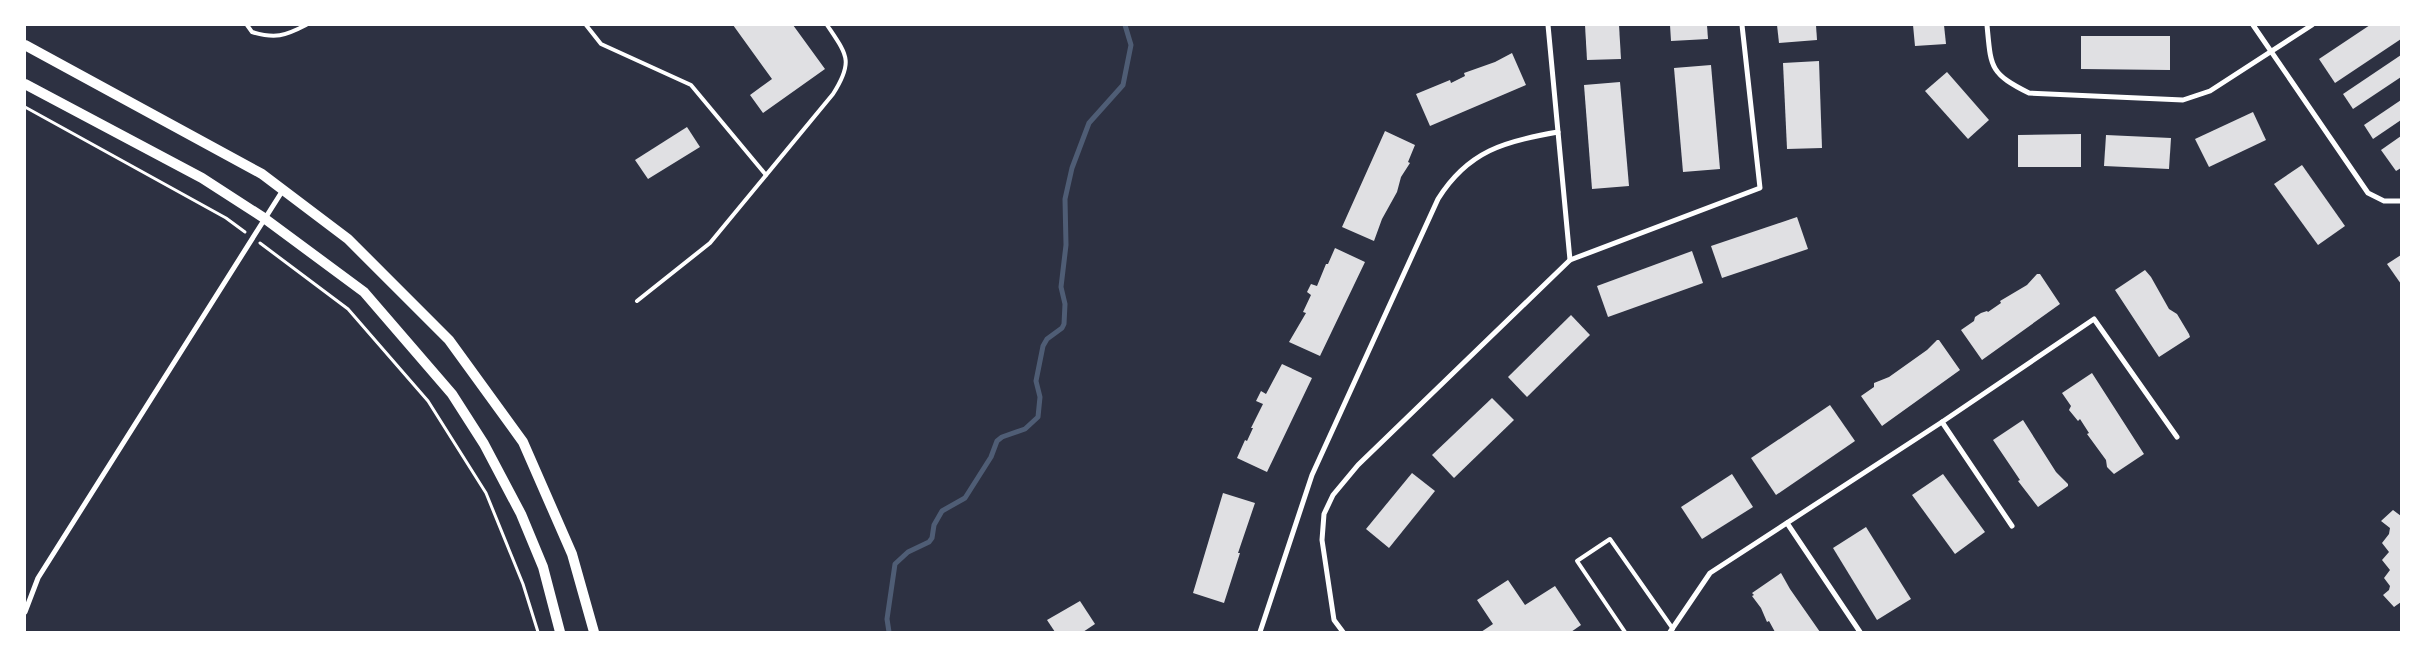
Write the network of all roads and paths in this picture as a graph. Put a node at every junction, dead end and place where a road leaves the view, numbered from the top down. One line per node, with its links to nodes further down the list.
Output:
1 (247, 25): 2 (lane)
2 (306, 25)
3 (586, 25): 15 (lane)
4 (827, 25): 15 (lane)
5 (1548, 25): 14 (street)
6 (1742, 25): 20 (street)
7 (1987, 25): 11 (street)
8 (2253, 25): 11 (street)
9 (2312, 25): 11 (street)
10 (25, 45): 16 (main road)
11 (2272, 52): 17 (street)
12 (25, 84): 18 (main road)
13 (25, 107): 19 (path)
14 (1558, 132): 20 (street); 31 (street)
15 (766, 175): 21 (lane)
16 (283, 190): 18 (street); 30 (main road)
17 (2401, 201)
18 (264, 218): 19 (street); 29 (main road)
19 (252, 237): 26 (street); 28 (path)
20 (1570, 260): 32 (street)
21 (637, 301)
22 (1942, 422): 23 (street); 24 (street); 25 (street)
23 (2177, 437)
24 (1787, 523): 27 (street); 34 (street)
25 (2012, 526)
26 (25, 612)
27 (1671, 630): 33 (lane)
28 (538, 632)
29 (560, 632)
30 (594, 632)
31 (1260, 632)
32 (1343, 632)
33 (1625, 632)
34 (1860, 632)

